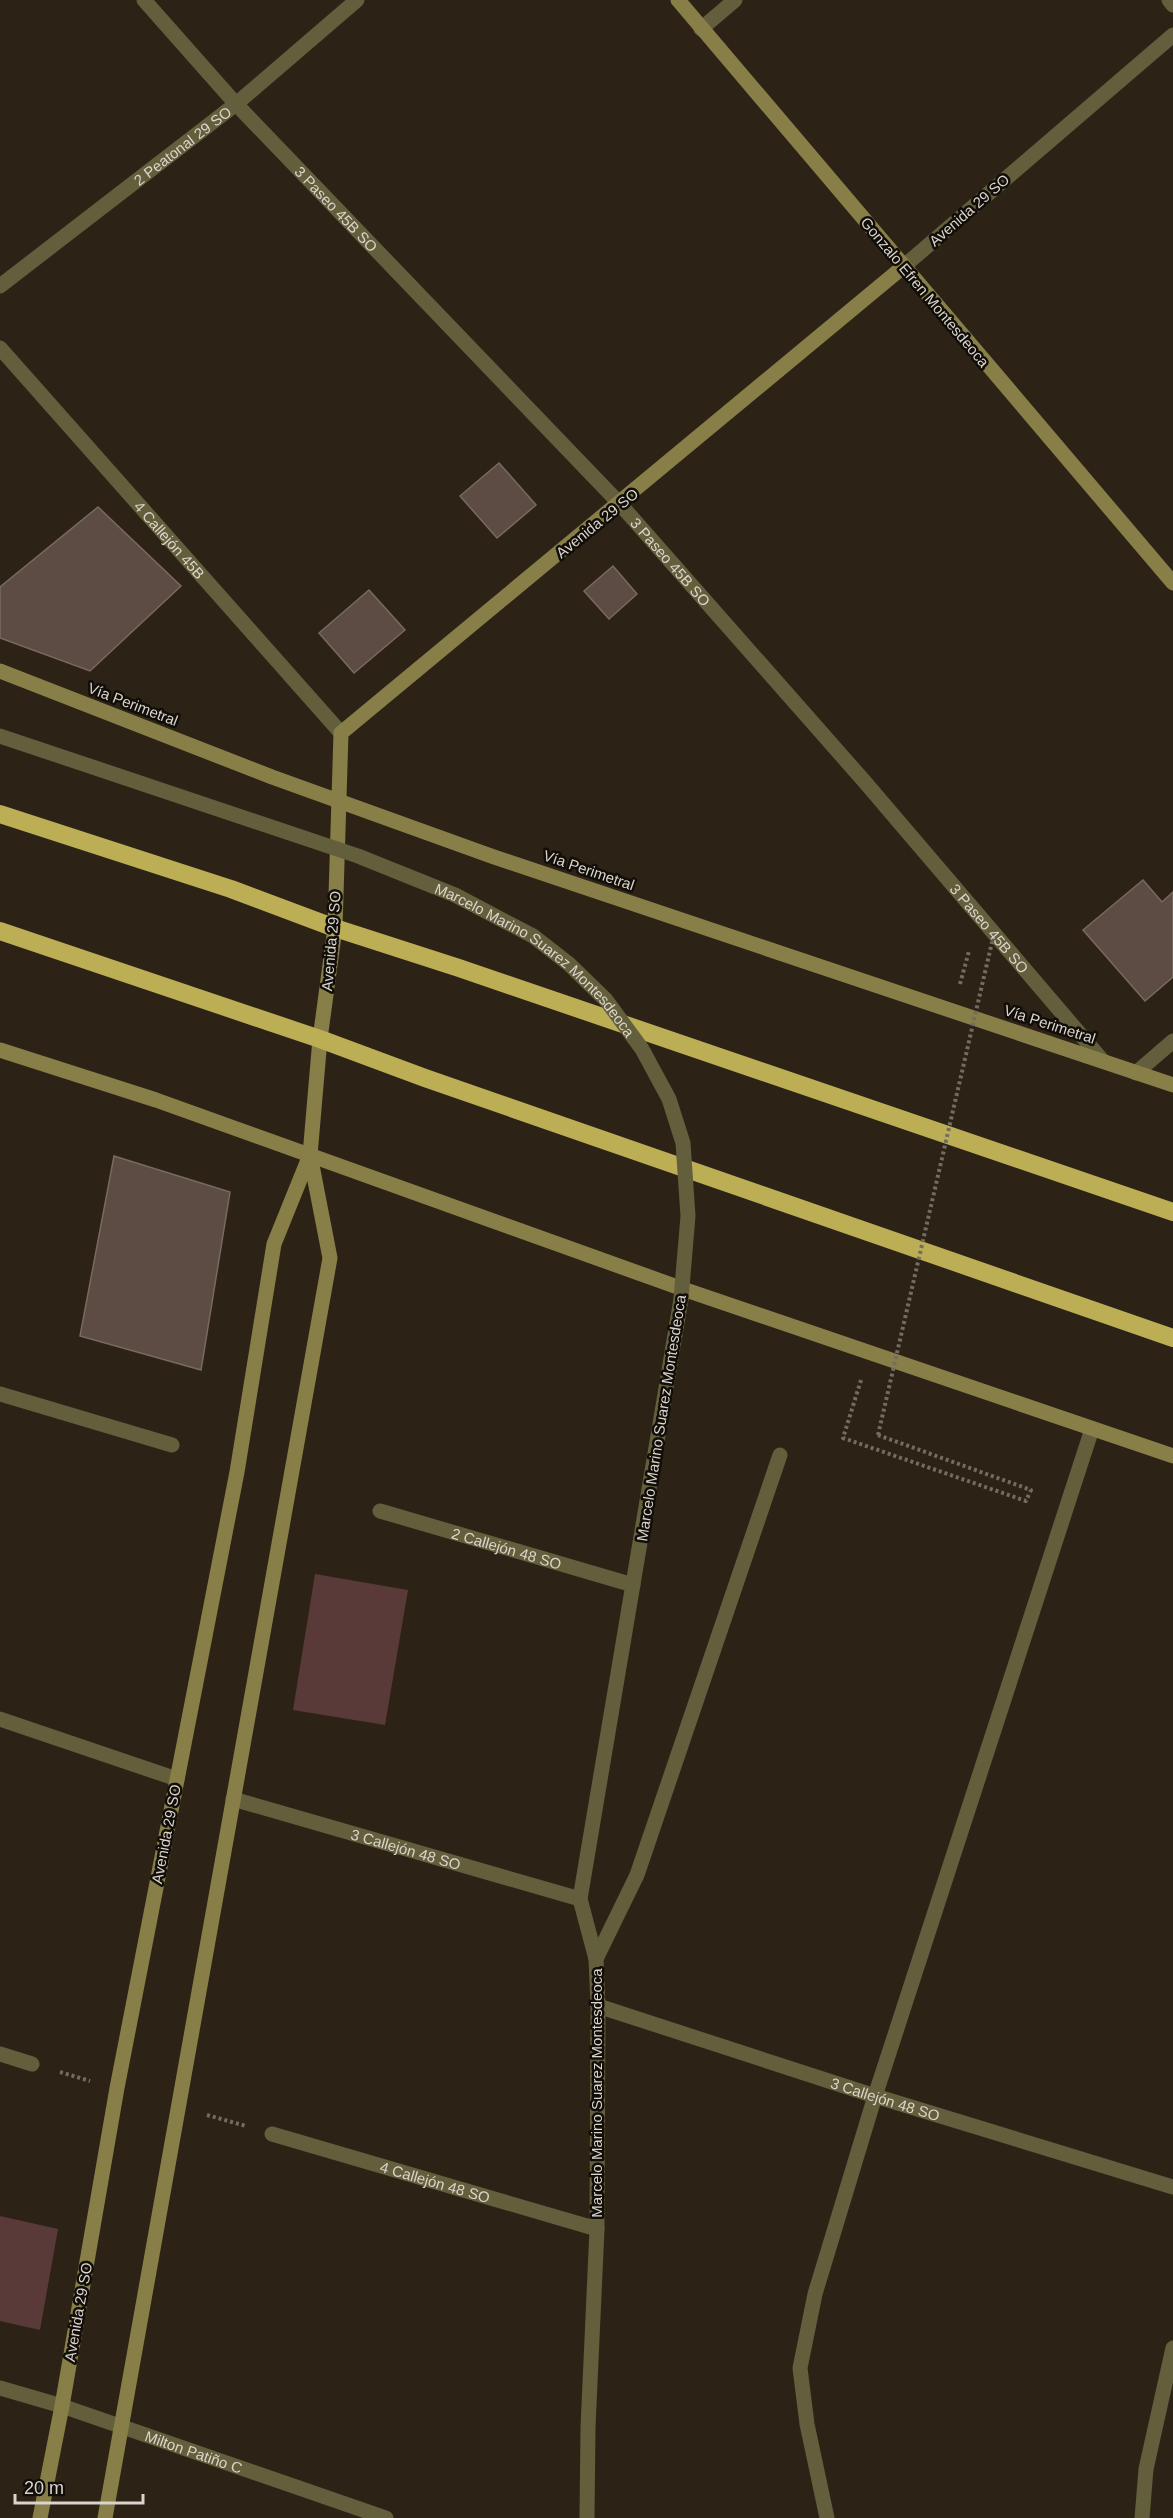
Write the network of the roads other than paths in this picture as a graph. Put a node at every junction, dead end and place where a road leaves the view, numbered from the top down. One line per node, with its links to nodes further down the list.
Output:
1 (144, 0): 9 (street, 3 Paseo 45B SO)
2 (357, 0): 9 (street, 2 Peatonal 29 SO)
3 (678, 0): 7 (street, Gonzalo Efren Montesdeoca)
4 (735, 0): 7 (street)
5 (1169, 0): 6 (street)
6 (1173, 5)
7 (701, 29): 10 (street, Gonzalo Efren Montesdeoca)
8 (1173, 35): 10 (street, Avenida 29 SO)
9 (236, 104): 11 (street, 2 Peatonal 29 SO); 13 (street, 3 Paseo 45B SO)
10 (903, 267): 13 (street, Avenida 29 SO); 14 (street, Gonzalo Efren Montesdeoca)
11 (0, 286)
12 (0, 348): 16 (street, 4 Callejón 45B)
13 (620, 504): 16 (street, Avenida 29 SO); 25 (street, 3 Paseo 45B SO)
14 (1173, 584)
15 (0, 671): 18 (street, Vía Perimetral)
16 (341, 733): 18 (street, Avenida 29 SO)
17 (0, 736): 37 (street, Marcelo Marino Suarez Montesdeoca, bridge)
18 (337, 800): 20 (street, Avenida 29 SO); 25 (street, Vía Perimetral)
19 (0, 814): 20 (highway)
20 (335, 928): 22 (street, Avenida 29 SO); 29 (highway)
21 (0, 931): 22 (highway)
22 (320, 1040): 28 (street, Avenida 29 SO); 30 (highway)
23 (1173, 1041): 26 (street)
24 (0, 1050): 28 (street)
25 (1103, 1061): 26 (street, Vía Perimetral)
26 (1136, 1072): 27 (street, Vía Perimetral)
27 (1173, 1085)
28 (310, 1155): 32 (street); 39 (street, Avenida 29 SO); 40 (street, Avenida 29 SO)
29 (1173, 1212)
30 (1173, 1338)
31 (0, 1394): 33 (street)
32 (1092, 1429): 35 (street); 46 (street)
33 (172, 1445)
34 (780, 1455): 42 (street)
35 (1173, 1456)
36 (380, 1511): 37 (street, 2 Callejón 48 SO)
37 (633, 1585): 41 (street, Marcelo Marino Suarez Montesdeoca)
38 (0, 1719): 39 (street)
39 (177, 1779): 52 (street, Avenida 29 SO)
40 (232, 1799): 41 (street, 3 Callejón 48 SO); 53 (street, Avenida 29 SO)
41 (580, 1899): 42 (street, Marcelo Marino Suarez Montesdeoca)
42 (596, 1959): 43 (street, Marcelo Marino Suarez Montesdeoca)
43 (598, 2006): 46 (street, 3 Callejón 48 SO); 49 (street, Marcelo Marino Suarez Montesdeoca)
44 (0, 2054): 45 (street)
45 (32, 2064)
46 (875, 2096): 48 (street, 3 Callejón 48 SO); 58 (street)
47 (272, 2134): 49 (street, 4 Callejón 48 SO)
48 (1173, 2187)
49 (597, 2229): 57 (street, Marcelo Marino Suarez Montesdeoca)
50 (1173, 2348): 59 (street)
51 (0, 2388): 52 (street, Milton Patiño C)
52 (62, 2406): 53 (street, Milton Patiño C); 54 (street, Avenida 29 SO)
53 (121, 2427): 55 (street, Avenida 29 SO); 56 (street, Milton Patiño C)
54 (40, 2518)
55 (105, 2518)
56 (386, 2518)
57 (587, 2518)
58 (827, 2518)
59 (1142, 2518)

